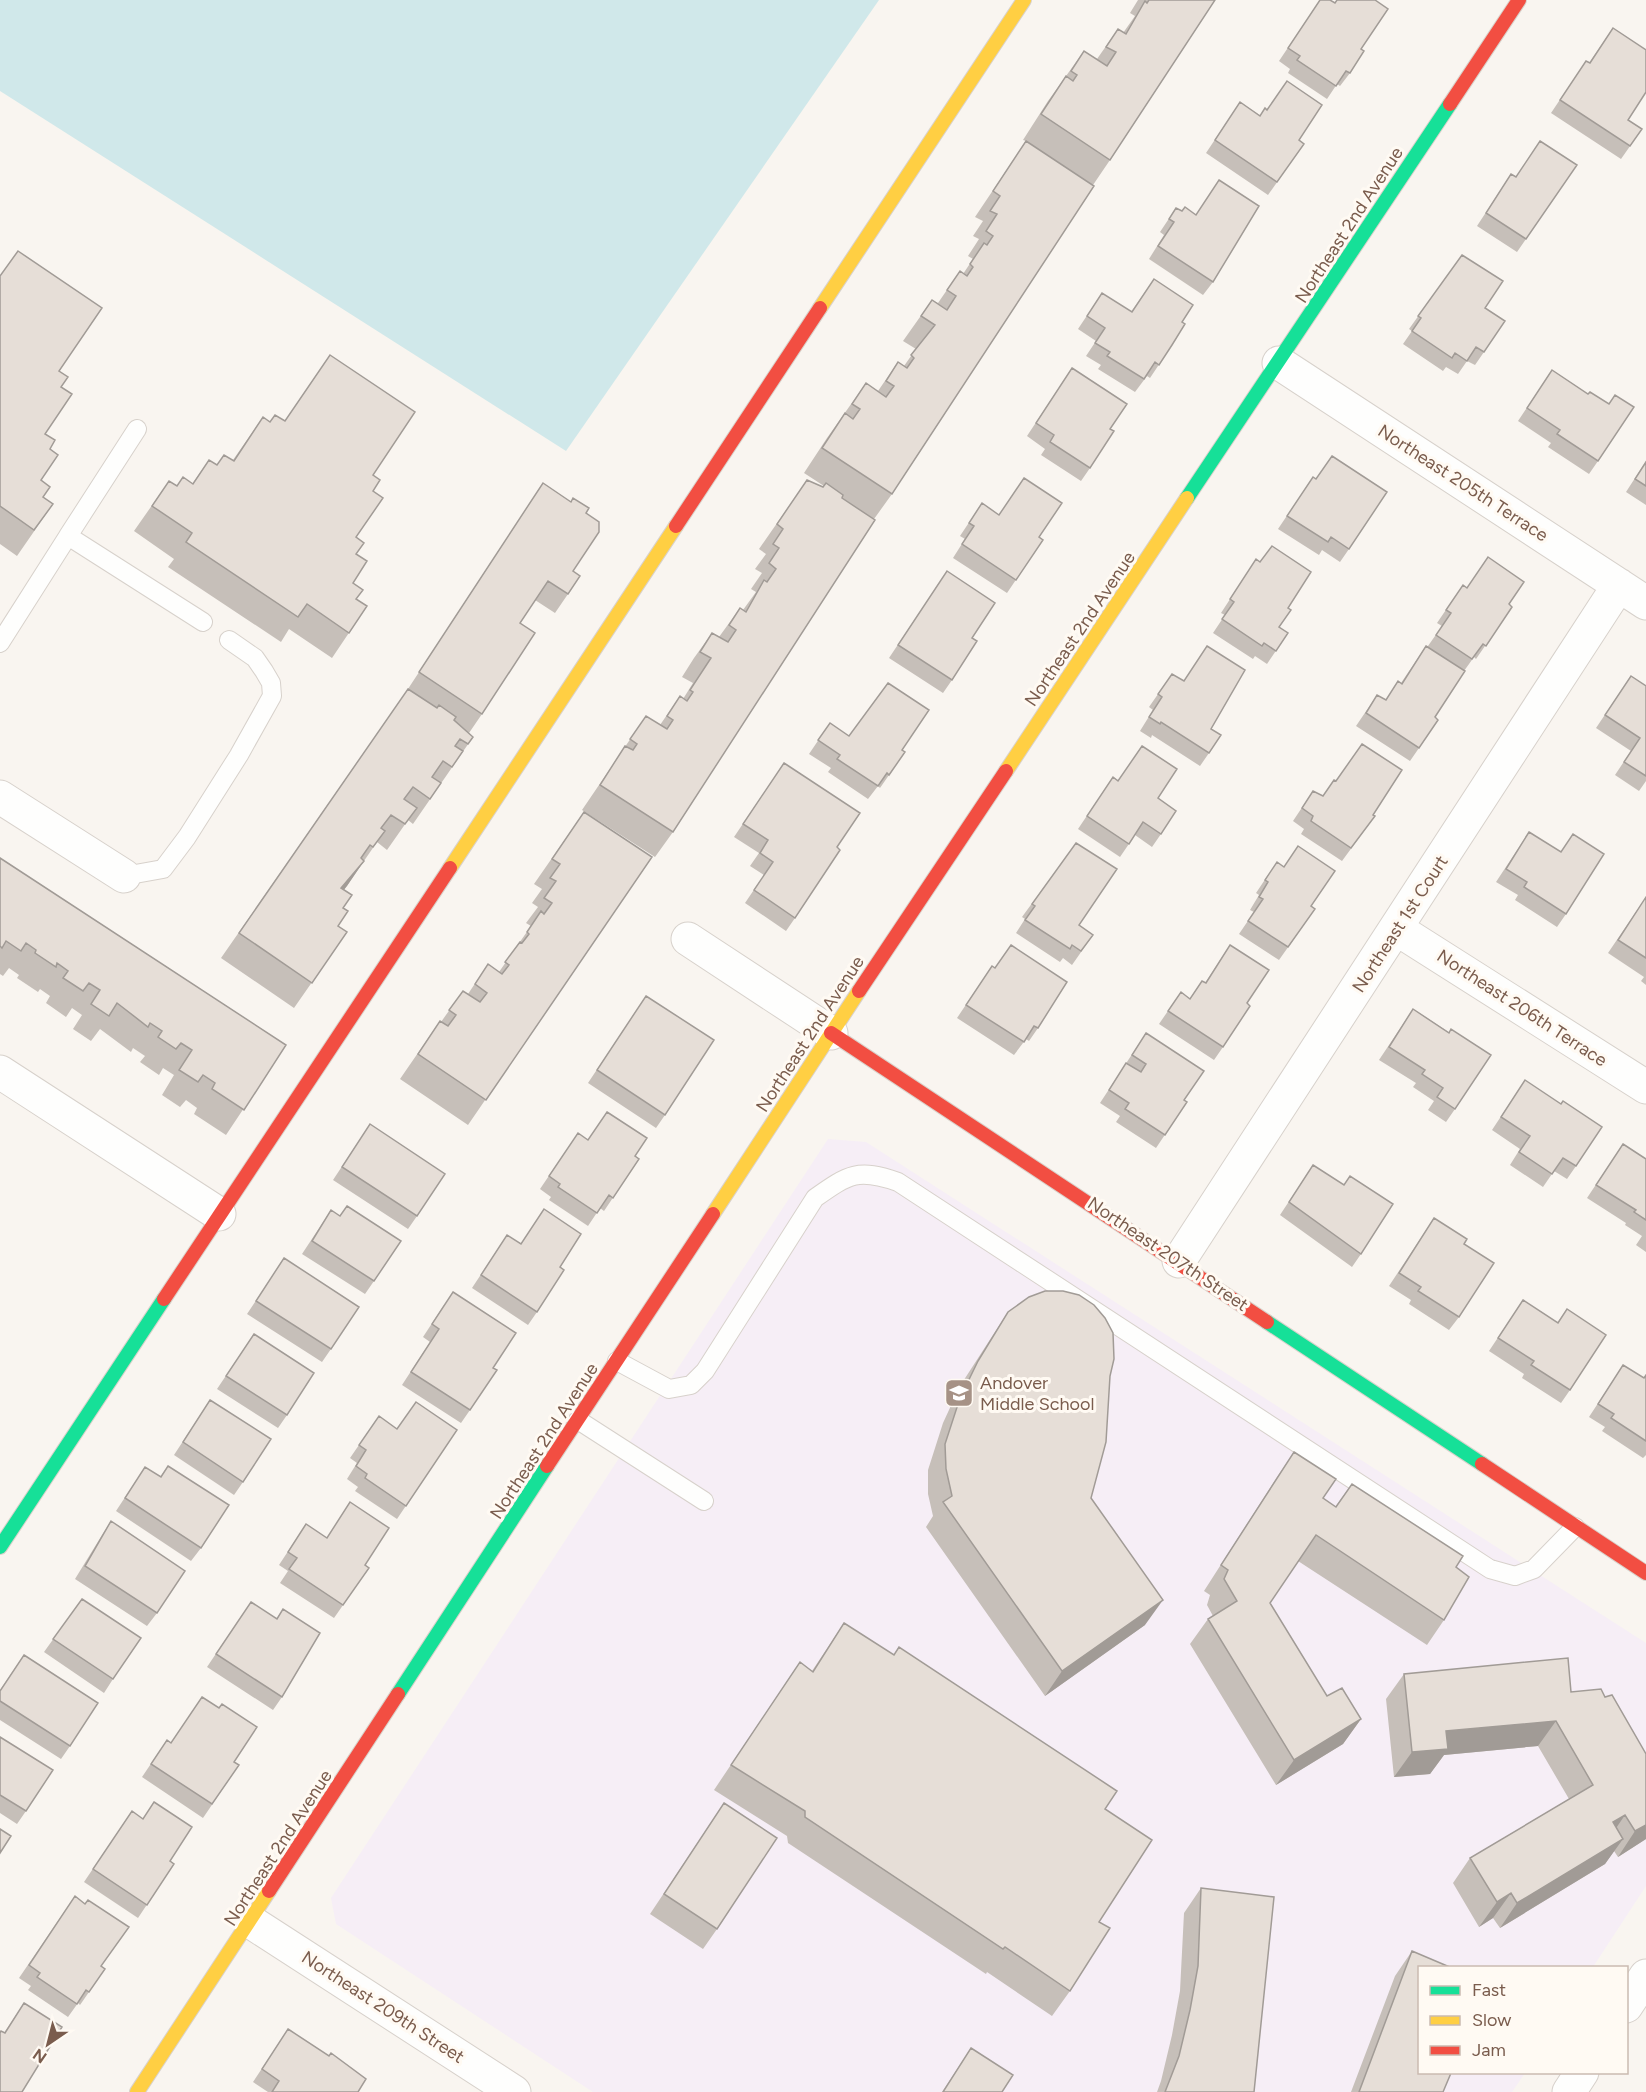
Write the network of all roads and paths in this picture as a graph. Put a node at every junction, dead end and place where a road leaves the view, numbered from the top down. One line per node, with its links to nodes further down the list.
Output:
1 (1024, 0): 17 (street)
2 (1519, 0): 3 (street, Northeast 2nd Avenue)
3 (1279, 363): 6 (street, Northeast 205th Terrace); 14 (street, Northeast 2nd Avenue)
4 (137, 429): 5 (lane)
5 (68, 536): 7 (lane); 9 (lane)
6 (1633, 594): 12 (street, Northeast 1st Court)
7 (203, 622)
8 (229, 640): 11 (lane)
9 (0, 643)
10 (0, 797): 11 (street)
11 (124, 876)
12 (1397, 928): 16 (street, Northeast 206th Terrace); 18 (street, Northeast 1st Court)
13 (687, 939): 14 (street, Northeast 207th Street)
14 (831, 1033): 18 (street, Northeast 207th Street); 19 (street, Northeast 2nd Avenue)
15 (0, 1072): 17 (street)
16 (1646, 1087)
17 (219, 1214): 23 (street)
18 (1179, 1261): 22 (street, Northeast 207th Street)
19 (617, 1361): 20 (street, Northeast 2nd Avenue); 22 (lane)
20 (578, 1420): 21 (lane); 25 (street, Northeast 2nd Avenue)
21 (704, 1501)
22 (1575, 1527): 24 (street, Northeast 207th Street)
23 (0, 1547)
24 (1646, 1573)
25 (251, 1922): 29 (street, Northeast 2nd Avenue); 30 (street, Northeast 209th Street)
26 (1646, 1976): 27 (street)
27 (1628, 2003)
28 (1581, 2074): 31 (street)
29 (137, 2092)
30 (514, 2092)
31 (1569, 2092)

